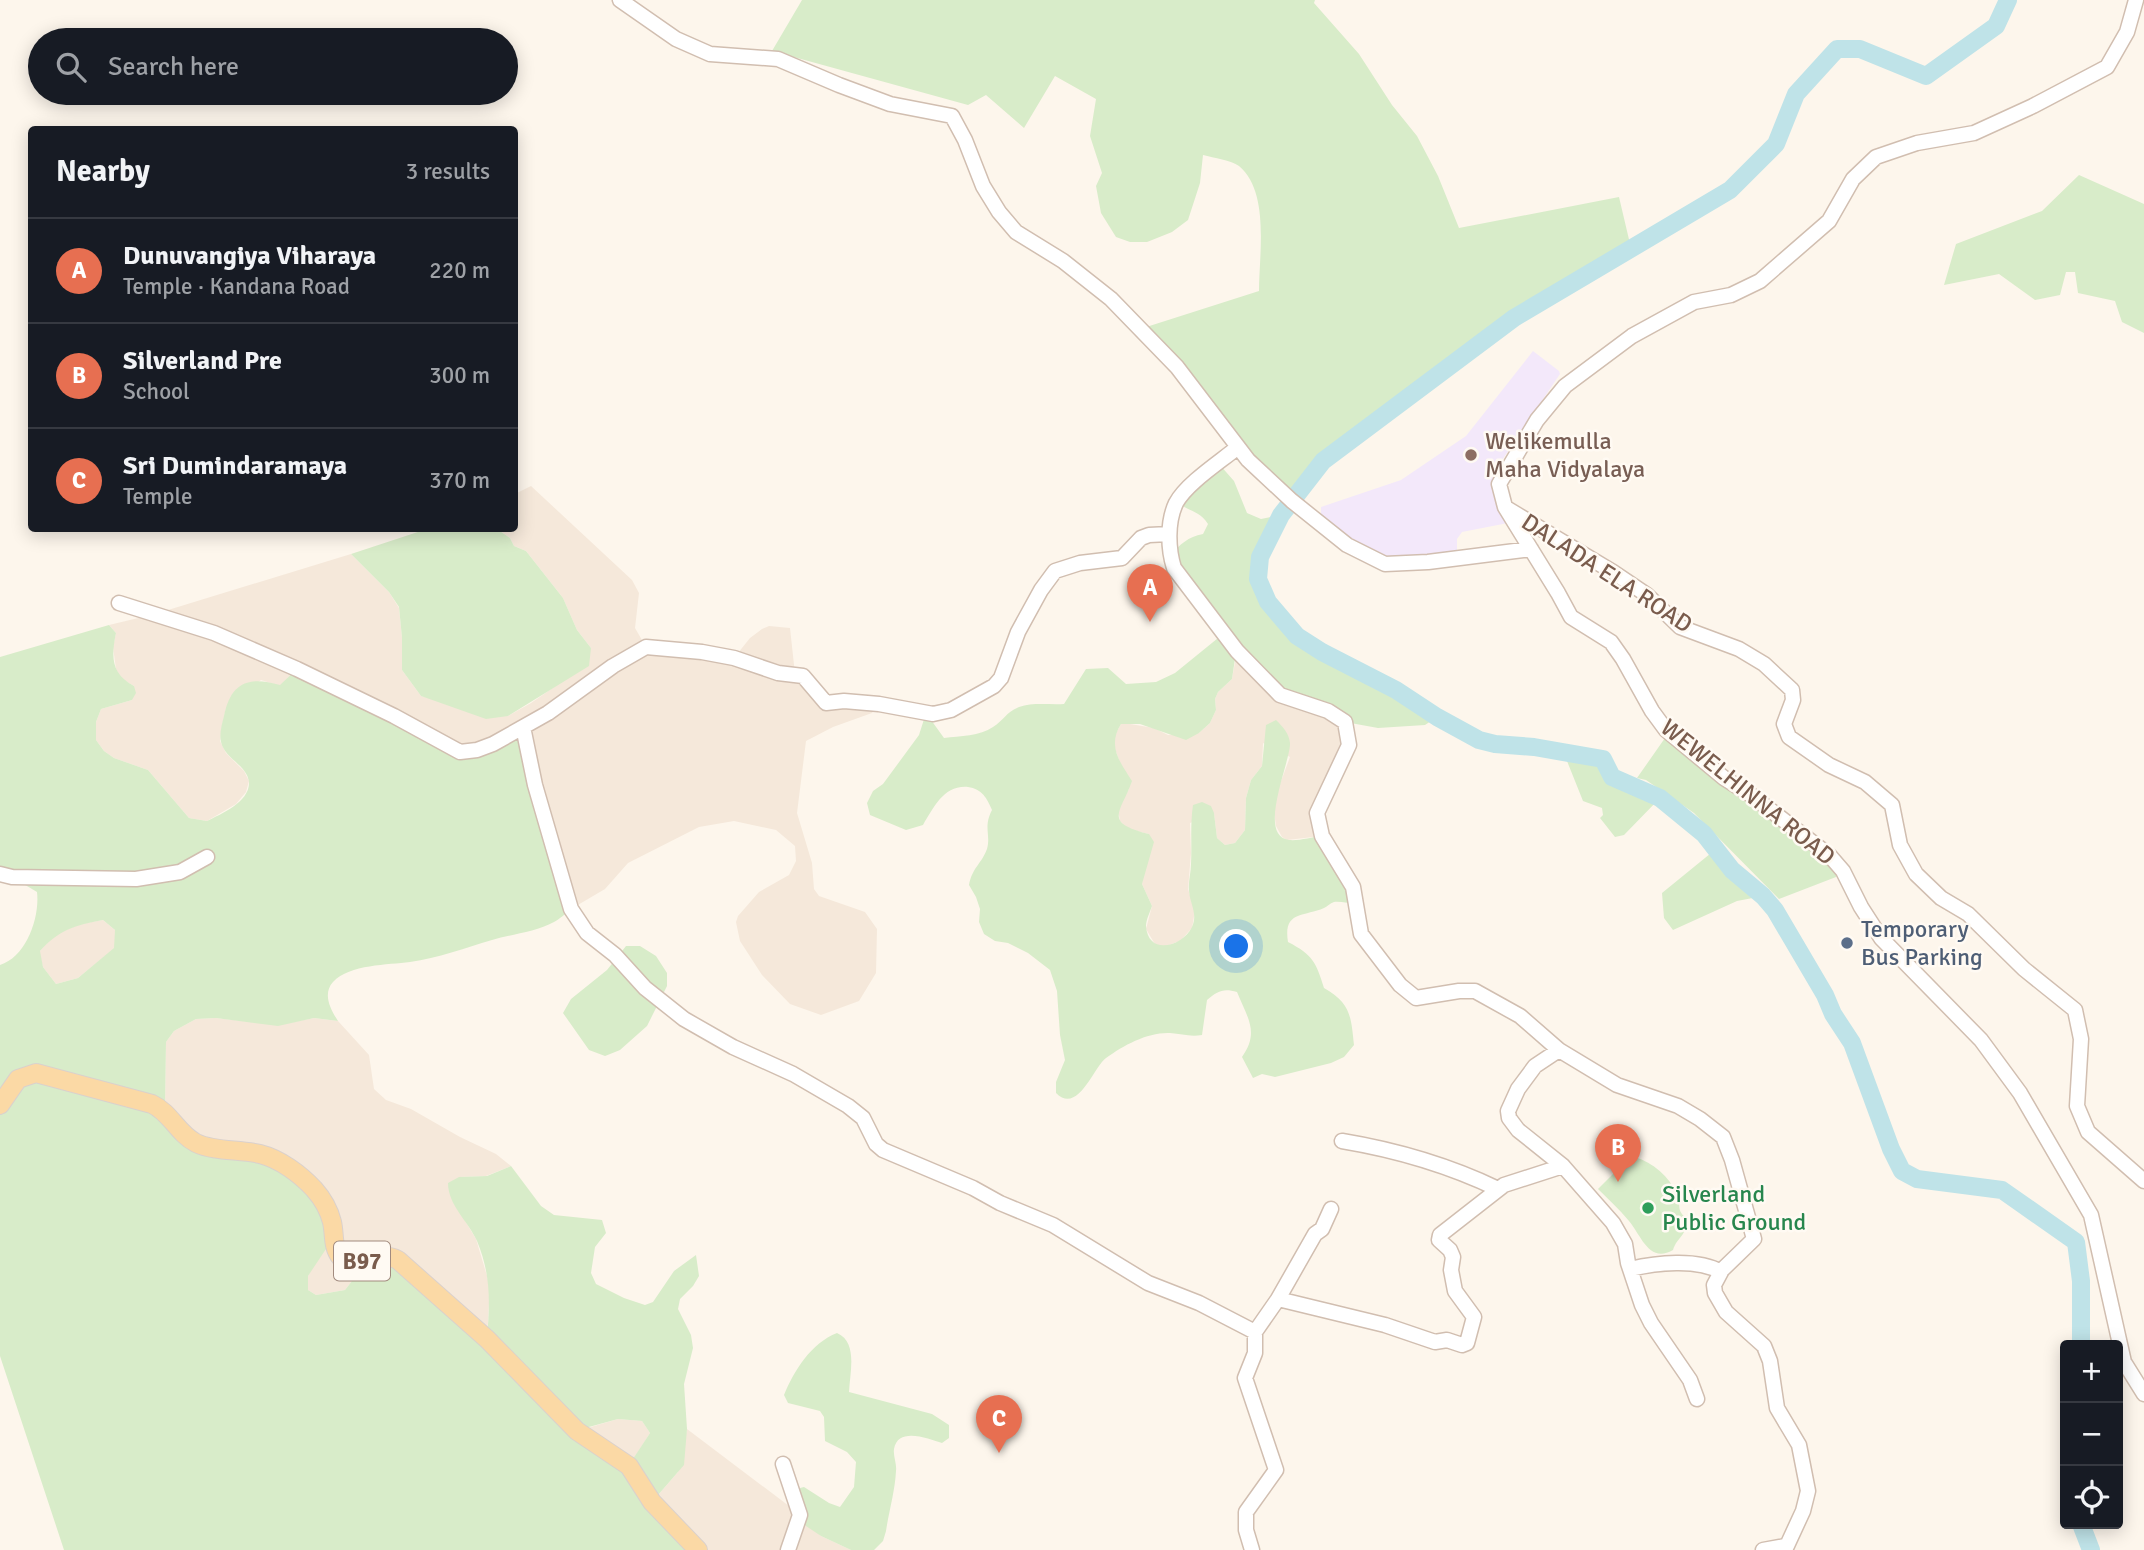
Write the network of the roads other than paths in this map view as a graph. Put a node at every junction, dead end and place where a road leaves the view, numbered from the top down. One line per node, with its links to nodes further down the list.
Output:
1 (620, 0): 3 (street)
2 (2136, 0): 4 (street)
3 (1238, 447): 5 (street); 6 (street)
4 (1505, 507): 6 (street, WEWELHINNA ROAD); 15 (street, DALADA ELA ROAD)
5 (1170, 534): 8 (street); 11 (street)
6 (1531, 550): 22 (street, WEWELHINNA ROAD)
7 (119, 603): 8 (street)
8 (523, 727): 21 (street)
9 (207, 857): 10 (street)
10 (0, 874)
11 (1559, 1050): 14 (street); 19 (street)
12 (0, 1105): 26 (main road, B97)
13 (1342, 1141): 16 (street)
14 (1563, 1166): 16 (street); 18 (street)
15 (2144, 1181)
16 (1498, 1189): 20 (street)
17 (1331, 1209): 20 (street)
18 (1630, 1269): 19 (street); 23 (street)
19 (1721, 1272): 25 (street)
20 (1278, 1299): 21 (street)
21 (1255, 1332): 28 (street)
22 (2144, 1394)
23 (1697, 1399)
24 (783, 1464): 27 (street)
25 (1785, 1548): 29 (street)
26 (698, 1550)
27 (788, 1550)
28 (1252, 1550)
29 (1763, 1550)

